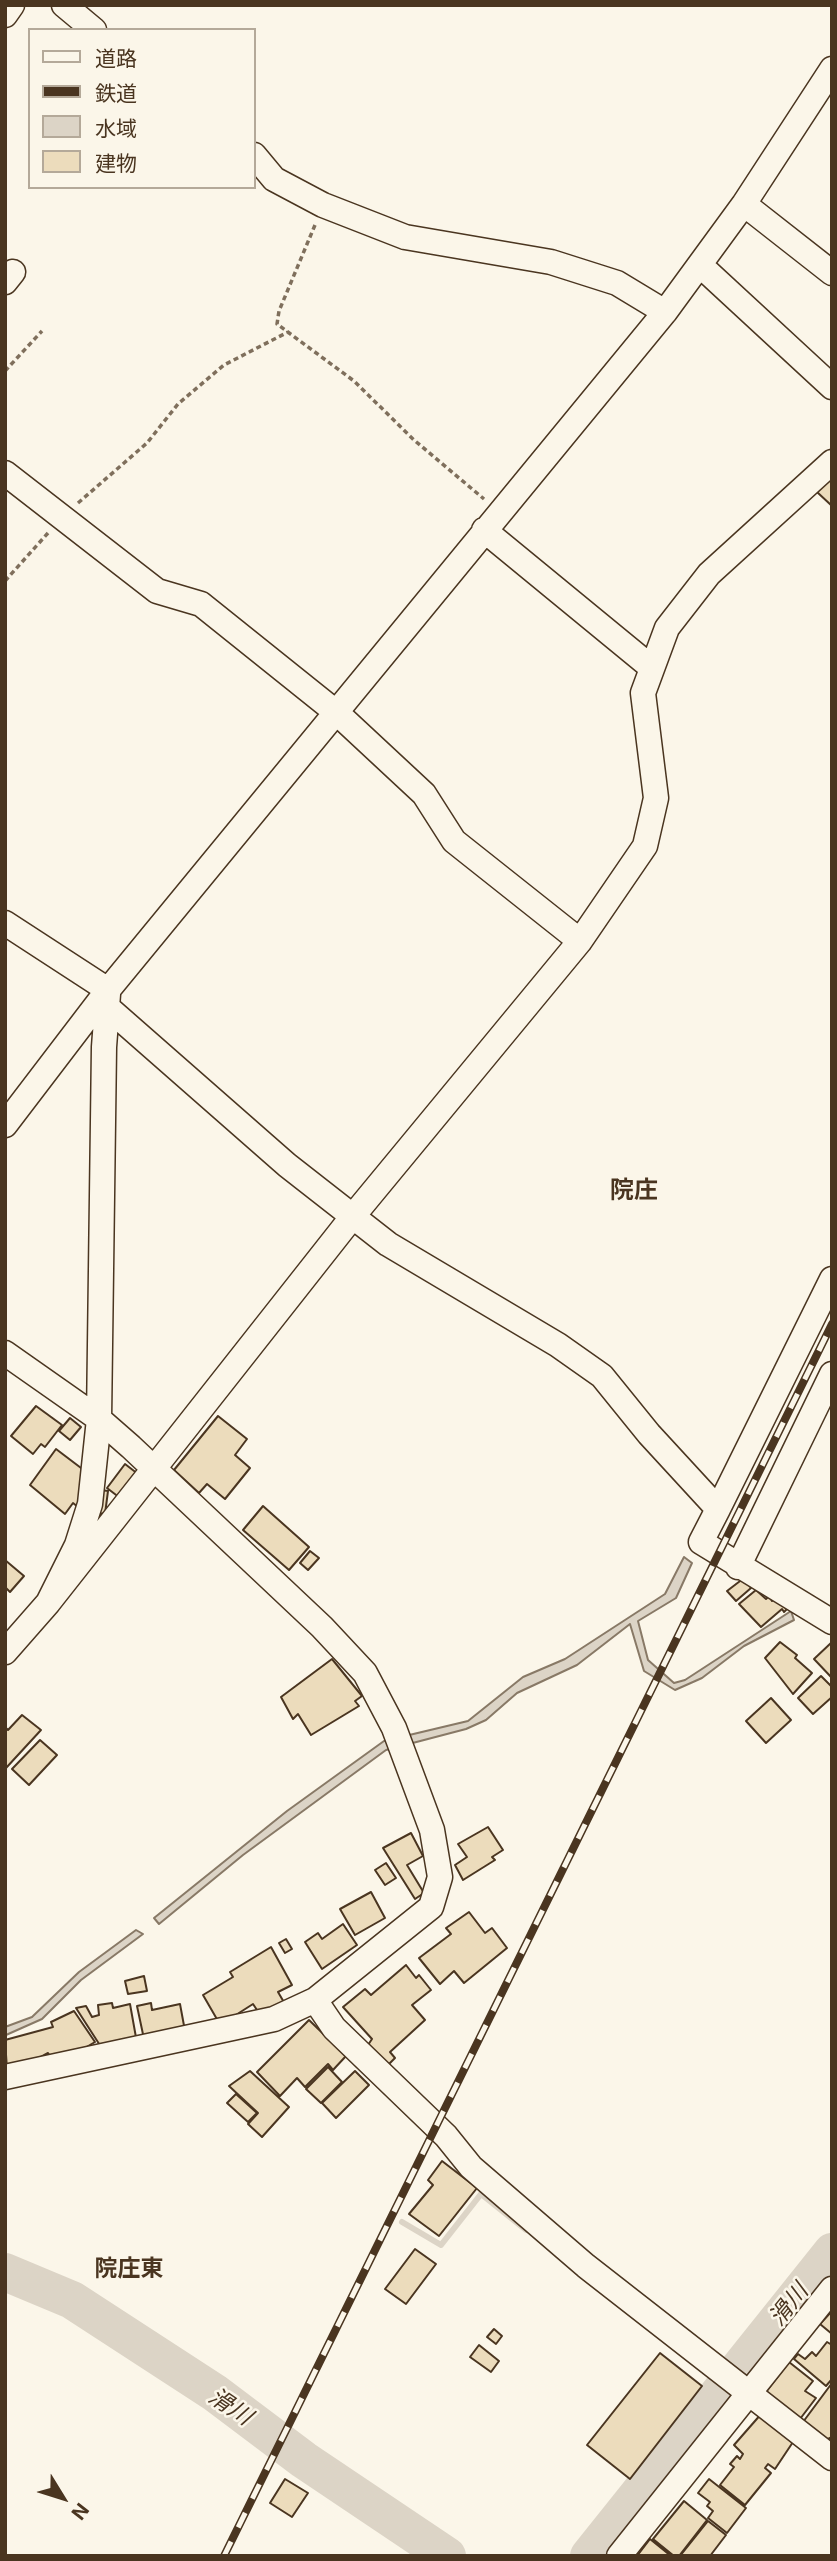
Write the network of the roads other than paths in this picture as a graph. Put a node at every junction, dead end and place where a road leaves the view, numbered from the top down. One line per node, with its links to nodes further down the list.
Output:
1 (12, 5): 3 (street)
2 (64, 5): 4 (street)
3 (5, 15)
4 (92, 28)
5 (832, 69): 7 (street)
6 (256, 157): 10 (street)
7 (744, 204): 8 (street); 9 (street)
8 (700, 265): 10 (street); 11 (street)
9 (832, 273)
10 (664, 312): 14 (street)
11 (832, 387)
12 (832, 463): 15 (street)
13 (5, 473): 16 (street)
14 (491, 521): 15 (street); 16 (street)
15 (652, 668): 18 (street)
16 (337, 713): 18 (street); 19 (street)
17 (5, 923): 19 (street)
18 (580, 941): 21 (street)
19 (108, 998): 20 (street); 21 (street); 25 (street)
20 (5, 1125)
21 (353, 1216): 26 (street); 27 (street)
22 (832, 1279): 27 (street)
23 (5, 1353): 25 (street)
24 (832, 1374): 28 (street)
25 (99, 1419): 26 (street); 29 (street)
26 (154, 1468): 29 (street); 32 (street)
27 (718, 1509): 28 (street)
28 (738, 1567): 30 (street)
29 (48, 1603): 31 (street)
30 (832, 1622)
31 (5, 1652)
32 (315, 2000): 33 (street); 35 (street)
33 (5, 2077)
34 (832, 2289): 35 (street)
35 (750, 2392): 36 (street); 37 (street)
36 (832, 2458)
37 (619, 2556)

